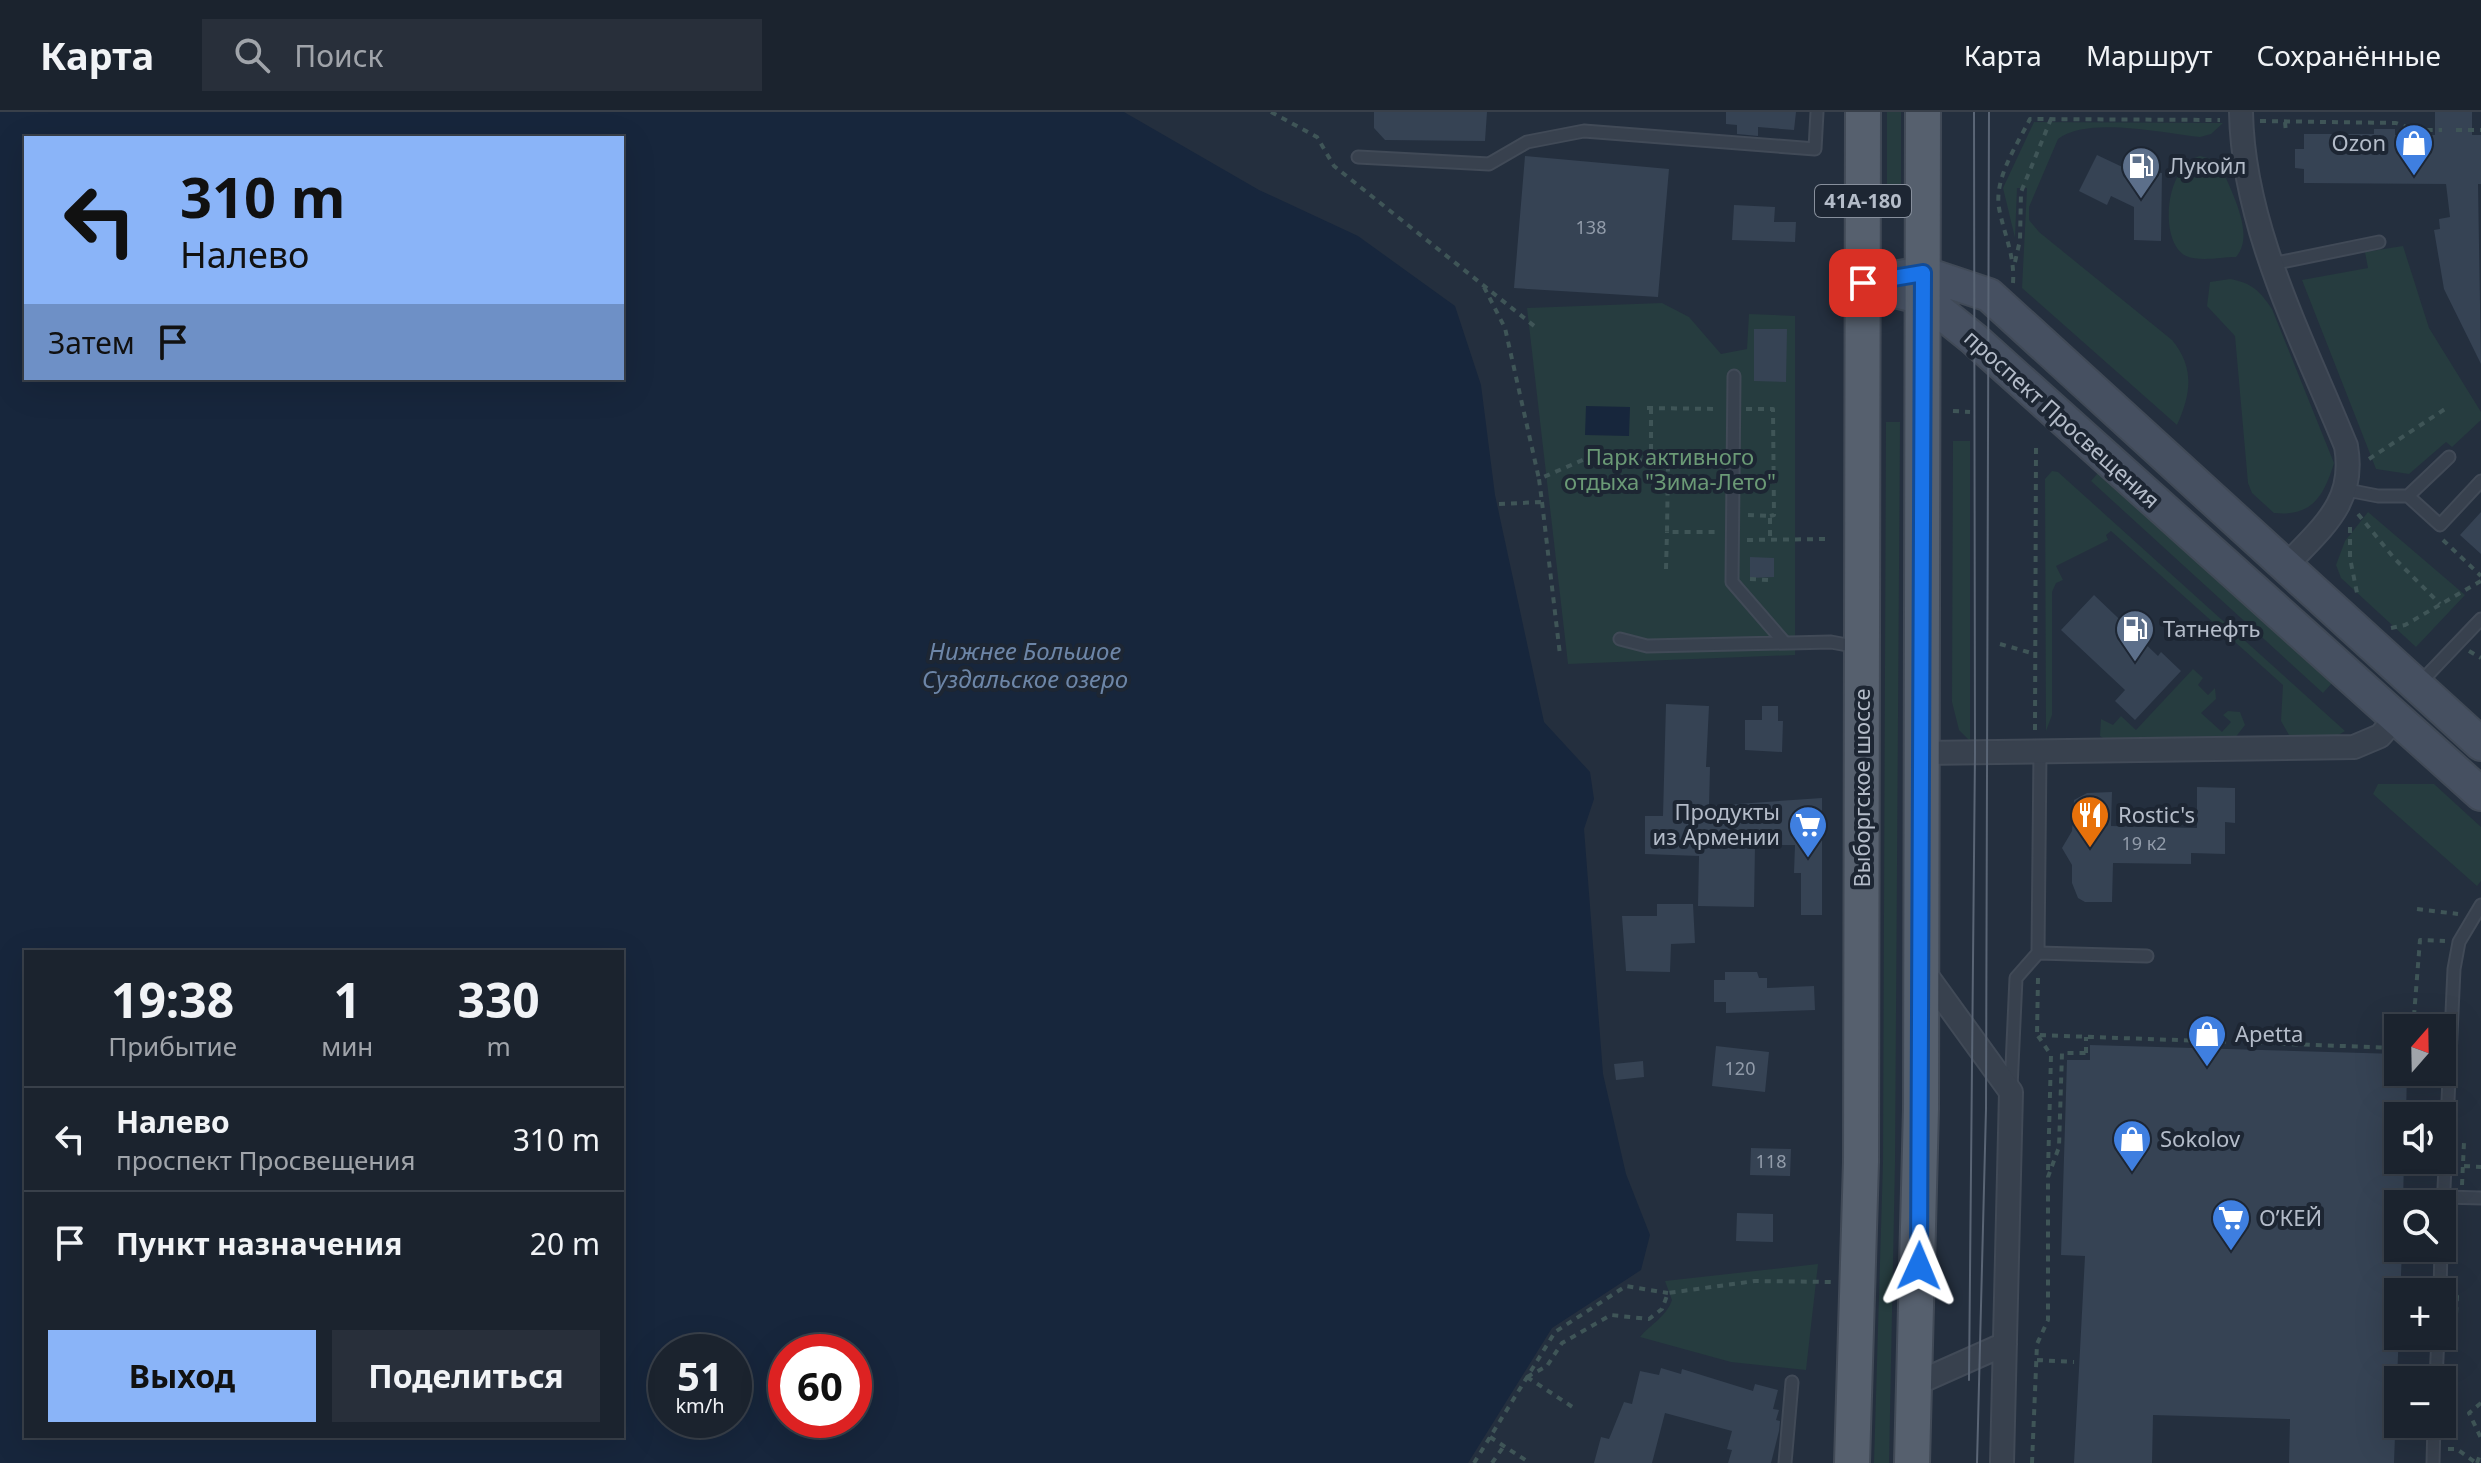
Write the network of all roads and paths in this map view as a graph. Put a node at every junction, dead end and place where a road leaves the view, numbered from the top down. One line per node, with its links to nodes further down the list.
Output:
1 (1271, 112): 16 (path)
2 (1817, 112): 12 (lane)
3 (1863, 112): 17 (main road, Выборгское шоссе / 41А-180)
4 (1923, 112): 19 (main road, 41А-180)
5 (2241, 116): 6 (path); 7 (path); 14 (street)
6 (2051, 119): 15 (path); 15 (path)
7 (2285, 122): 8 (path); 11 (path)
8 (2442, 130)
9 (2456, 130): 10 (path)
10 (2481, 130)
11 (2286, 132)
12 (1358, 157)
13 (2379, 242): 14 (lane)
14 (2272, 264): 32 (street)
15 (2015, 265): 18 (path)
16 (1482, 281): 20 (path); 30 (path)
17 (1863, 283): 19 (main road, проспект Просвещения); 55 (main road, Выборгское шоссе / 41А-180)
18 (2013, 285)
19 (1923, 286): 45 (main road, проспект Просвещения); 59 (main road, проспект Просвещения); 62 (main road, 41А-180)
20 (1538, 329)
21 (1734, 376): 23 (lane)
22 (2448, 407): 29 (path)
23 (1734, 409): 28 (path); 37 (lane); 38 (path)
24 (1953, 411): 25 (path)
25 (1970, 412)
26 (2036, 445): 56 (path)
27 (2449, 457): 33 (lane)
28 (1651, 459): 30 (path); 41 (path)
29 (2369, 459)
30 (1539, 479): 34 (path)
31 (2481, 481): 40 (lane)
32 (2347, 490): 33 (lane); 45 (street)
33 (2408, 496): 40 (lane)
34 (1542, 502): 35 (path); 57 (path)
35 (1499, 504)
36 (2358, 514): 49 (path)
37 (1732, 515): 38 (path); 42 (lane)
38 (1770, 516): 43 (path)
39 (2349, 525): 48 (path)
40 (2440, 525): 47 (path)
41 (1667, 532): 42 (path); 46 (path)
42 (1732, 536): 43 (path); 53 (lane)
43 (1770, 539): 44 (path)
44 (1827, 539)
45 (2286, 566): 58 (main road, проспект Просвещения)
46 (1666, 569)
47 (2481, 579): 49 (path)
48 (2359, 600)
49 (2440, 604): 51 (path)
50 (2481, 619): 58 (lane)
51 (2389, 628)
52 (1620, 639): 53 (lane)
53 (1785, 643): 55 (lane)
54 (2000, 644): 56 (path)
55 (1862, 648): 106 (main road, Выборгское шоссе / 41А-180)
56 (2035, 654): 61 (path)
57 (1560, 655)
58 (2417, 686): 60 (main road, проспект Просвещения)
59 (2395, 719): 61 (street); 63 (main road, проспект Просвещения)
60 (2481, 744)
61 (2037, 752): 62 (street); 68 (lane)
62 (1923, 753): 70 (main road, 41А-180)
63 (2481, 794)
64 (2481, 905): 66 (lane)
65 (2417, 909): 66 (path)
66 (2472, 916): 67 (lane)
67 (2459, 942): 71 (path); 83 (lane)
68 (2038, 953): 69 (lane); 72 (path); 76 (lane)
69 (2147, 956)
70 (1922, 969): 78 (street); 93 (main road, 41А-180)
71 (2414, 1014)
72 (2037, 1035): 73 (path); 82 (path)
73 (2086, 1037): 74 (path); 82 (path)
74 (2107, 1037): 75 (path); 77 (path)
75 (2107, 1045)
76 (2013, 1046): 78 (lane); 79 (lane)
77 (2384, 1047)
78 (1986, 1056): 79 (street)
79 (2011, 1092): 88 (street)
80 (2464, 1166): 81 (path)
81 (2481, 1167)
82 (2048, 1177): 89 (path)
83 (2444, 1190)
84 (2456, 1197): 85 (lane)
85 (2481, 1198)
86 (1832, 1282): 87 (path)
87 (1668, 1293): 91 (path); 91 (path)
88 (2005, 1344): 93 (street); 108 (street)
89 (2036, 1360): 90 (path); 109 (path)
90 (2074, 1362)
91 (1527, 1377): 95 (path); 96 (path)
92 (1792, 1382): 105 (lane)
93 (1915, 1384): 107 (main road, 41А-180)
94 (2481, 1403): 98 (path)
95 (1574, 1408)
96 (1490, 1437): 99 (path); 102 (path)
97 (2433, 1438): 100 (lane)
98 (2481, 1438)
99 (1504, 1446): 103 (path); 104 (path)
100 (2433, 1448): 110 (lane); 111 (path)
101 (2481, 1452): 111 (path)
102 (1474, 1463)
103 (1492, 1463)
104 (1530, 1463)
105 (1785, 1463)
106 (1852, 1463)
107 (1912, 1463)
108 (2002, 1463)
109 (2032, 1463)
110 (2433, 1463)
111 (2477, 1463)

